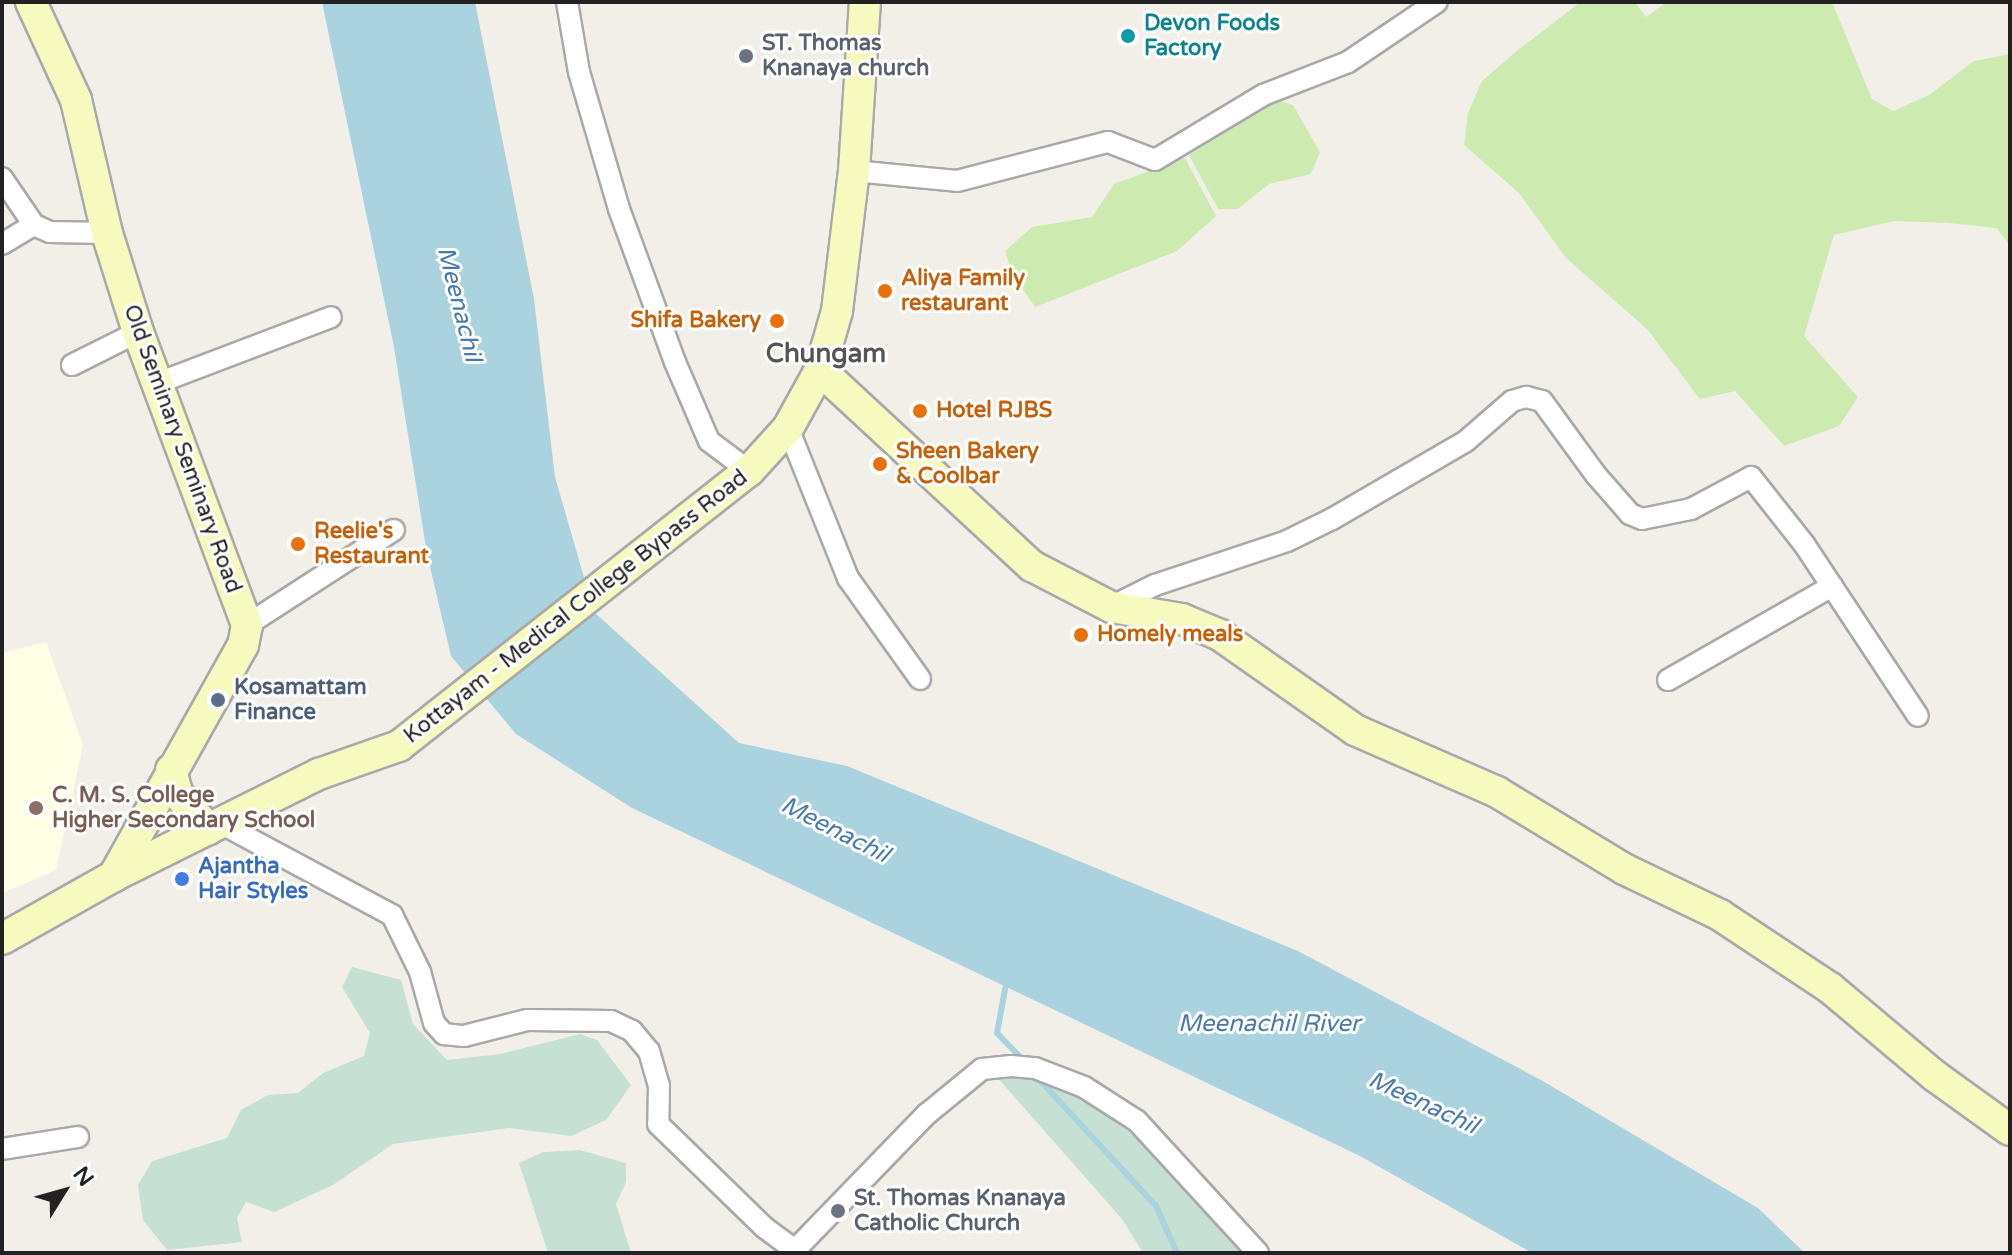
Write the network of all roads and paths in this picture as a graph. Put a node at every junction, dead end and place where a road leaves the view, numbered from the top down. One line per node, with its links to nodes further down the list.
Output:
1 (31, 2): 8 (main road, Old Seminary Seminary Road)
2 (567, 2): 16 (street)
3 (865, 2): 5 (main road, Kottayam - Medical College Bypass Road)
4 (1437, 2): 5 (street)
5 (854, 171): 13 (main road, Kottayam - Medical College Bypass Road)
6 (2, 178): 7 (street)
7 (34, 225): 8 (street); 9 (street)
8 (107, 233): 11 (main road, Old Seminary Seminary Road)
9 (2, 244)
10 (331, 317): 14 (street)
11 (138, 332): 12 (street); 14 (main road, Old Seminary Seminary Road)
12 (72, 365)
13 (820, 370): 15 (main road, Kottayam - Medical College Bypass Road); 19 (main road)
14 (155, 384): 20 (main road, Old Seminary Seminary Road)
15 (788, 428): 16 (main road, Kottayam - Medical College Bypass Road); 21 (street)
16 (747, 473): 25 (main road, Kottayam - Medical College Bypass Road)
17 (394, 530): 20 (street)
18 (1832, 586): 19 (street); 22 (street); 23 (street)
19 (1111, 607): 28 (main road)
20 (247, 625): 24 (main road)
21 (920, 679)
22 (1668, 680)
23 (1918, 716)
24 (171, 770): 25 (main road); 26 (main road)
25 (215, 826): 26 (main road, Kottayam - Medical College Bypass Road); 31 (street)
26 (114, 876): 27 (main road, Kottayam - Medical College Bypass Road)
27 (2, 939)
28 (2010, 1130)
29 (78, 1137): 30 (street)
30 (2, 1149)
31 (797, 1252): 32 (street)
32 (1258, 1253)

